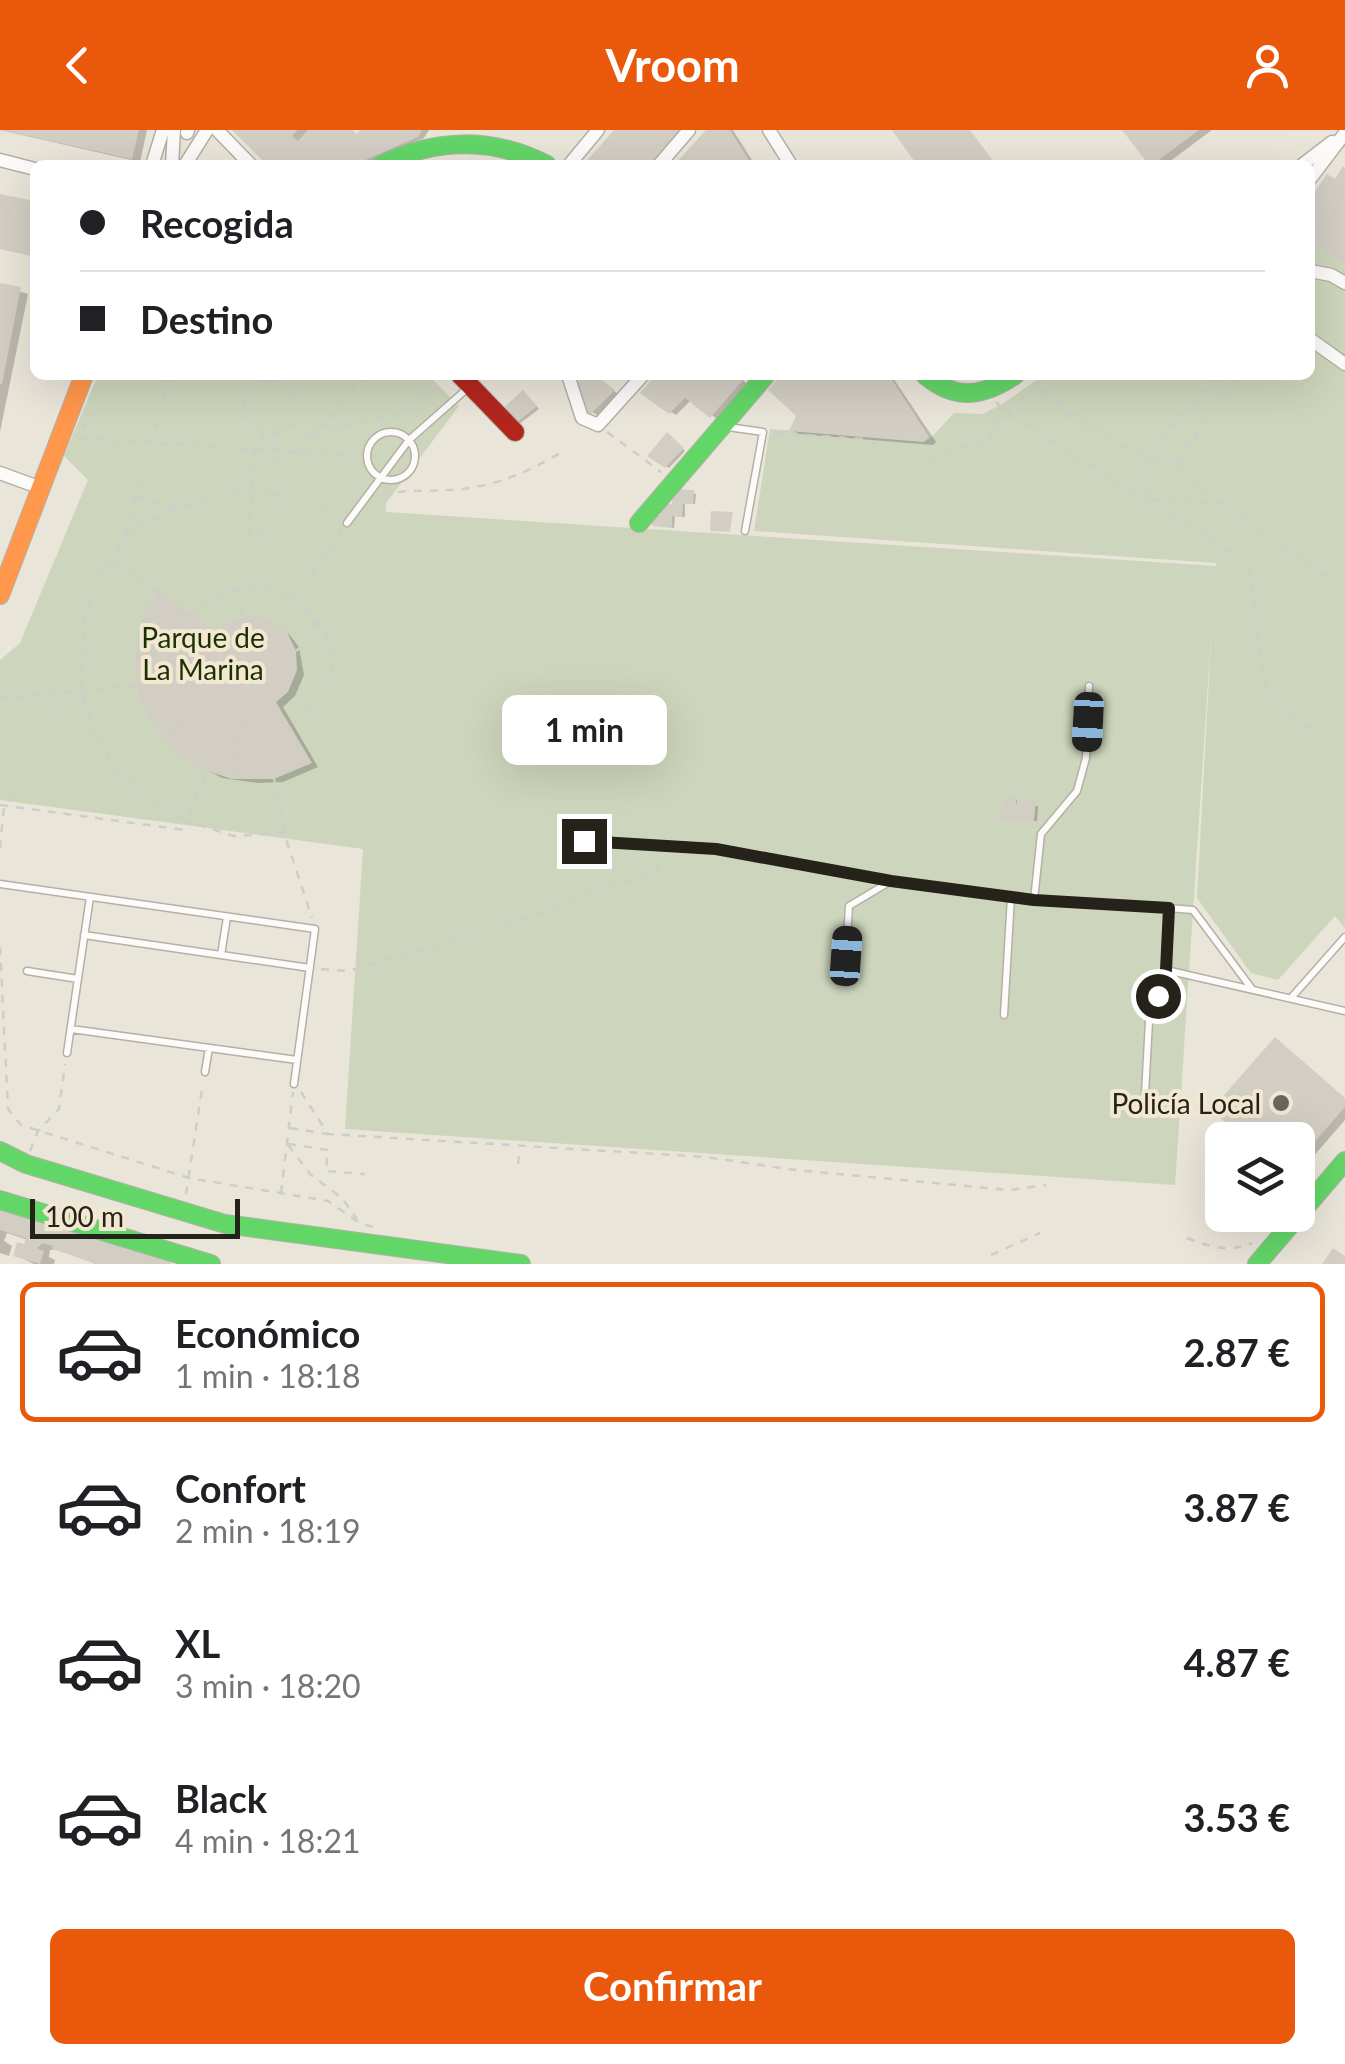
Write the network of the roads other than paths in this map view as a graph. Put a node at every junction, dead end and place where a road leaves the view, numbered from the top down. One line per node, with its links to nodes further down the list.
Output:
1 (163, 130): 12 (street)
2 (207, 130): 14 (street)
3 (217, 130): 15 (street)
4 (446, 130): 10 (street)
5 (598, 130): 18 (street)
6 (688, 130): 19 (street)
7 (769, 130): 20 (street)
8 (183, 131): 13 (street)
9 (1345, 133): 21 (street); 23 (street)
10 (462, 144): 16 (street); 17 (street)
11 (0, 160): 22 (street)
12 (154, 160)
13 (174, 160)
14 (189, 160)
15 (247, 160)
16 (390, 160)
17 (540, 160)
18 (573, 160)
19 (663, 160)
20 (788, 160)
21 (1309, 160)
22 (30, 167)
23 (1315, 172)
24 (1315, 272): 25 (street)
25 (1345, 283)
26 (1315, 343): 27 (street)
27 (1345, 364)
28 (82, 380): 40 (street)
29 (464, 380): 36 (street); 37 (lane)
30 (570, 380): 31 (street)
31 (638, 380)
32 (762, 380): 35 (street)
33 (933, 380): 34 (street)
34 (1007, 380)
35 (722, 426): 42 (street); 43 (lane)
36 (515, 432)
37 (409, 440): 39 (lane); 39 (lane); 39 (lane)
38 (0, 473): 40 (street)
39 (379, 478): 41 (lane)
40 (40, 488): 44 (street)
41 (347, 523)
42 (639, 524)
43 (745, 530)
44 (0, 595)
45 (1089, 686): 51 (lane)
46 (584, 841): 47 (lane)
47 (891, 881): 50 (lane); 57 (lane)
48 (0, 884): 49 (lane)
49 (90, 897): 53 (lane); 54 (lane)
50 (1011, 897): 51 (lane); 65 (lane)
51 (1034, 900): 52 (lane)
52 (1169, 908): 59 (lane); 62 (lane)
53 (227, 916): 56 (lane); 58 (lane)
54 (84, 936): 56 (lane); 61 (lane)
55 (1345, 937): 63 (lane)
56 (221, 955): 58 (lane)
57 (846, 956)
58 (310, 968): 69 (lane)
59 (1166, 970): 62 (lane); 72 (lane)
60 (27, 971): 61 (lane)
61 (78, 979): 66 (lane)
62 (1252, 989): 63 (lane)
63 (1291, 998): 64 (lane)
64 (1345, 1012)
65 (1004, 1015)
66 (70, 1029): 67 (lane); 68 (lane)
67 (209, 1048): 69 (lane); 70 (lane)
68 (67, 1052)
69 (297, 1060): 71 (lane)
70 (205, 1072)
71 (294, 1084)
72 (1145, 1094)
73 (0, 1151): 74 (street)
74 (27, 1160): 76 (street); 78 (street)
75 (1345, 1161): 81 (street)
76 (0, 1166)
77 (0, 1200): 79 (street)
78 (425, 1258): 80 (street)
79 (208, 1264)
80 (521, 1264)
81 (1257, 1264)

